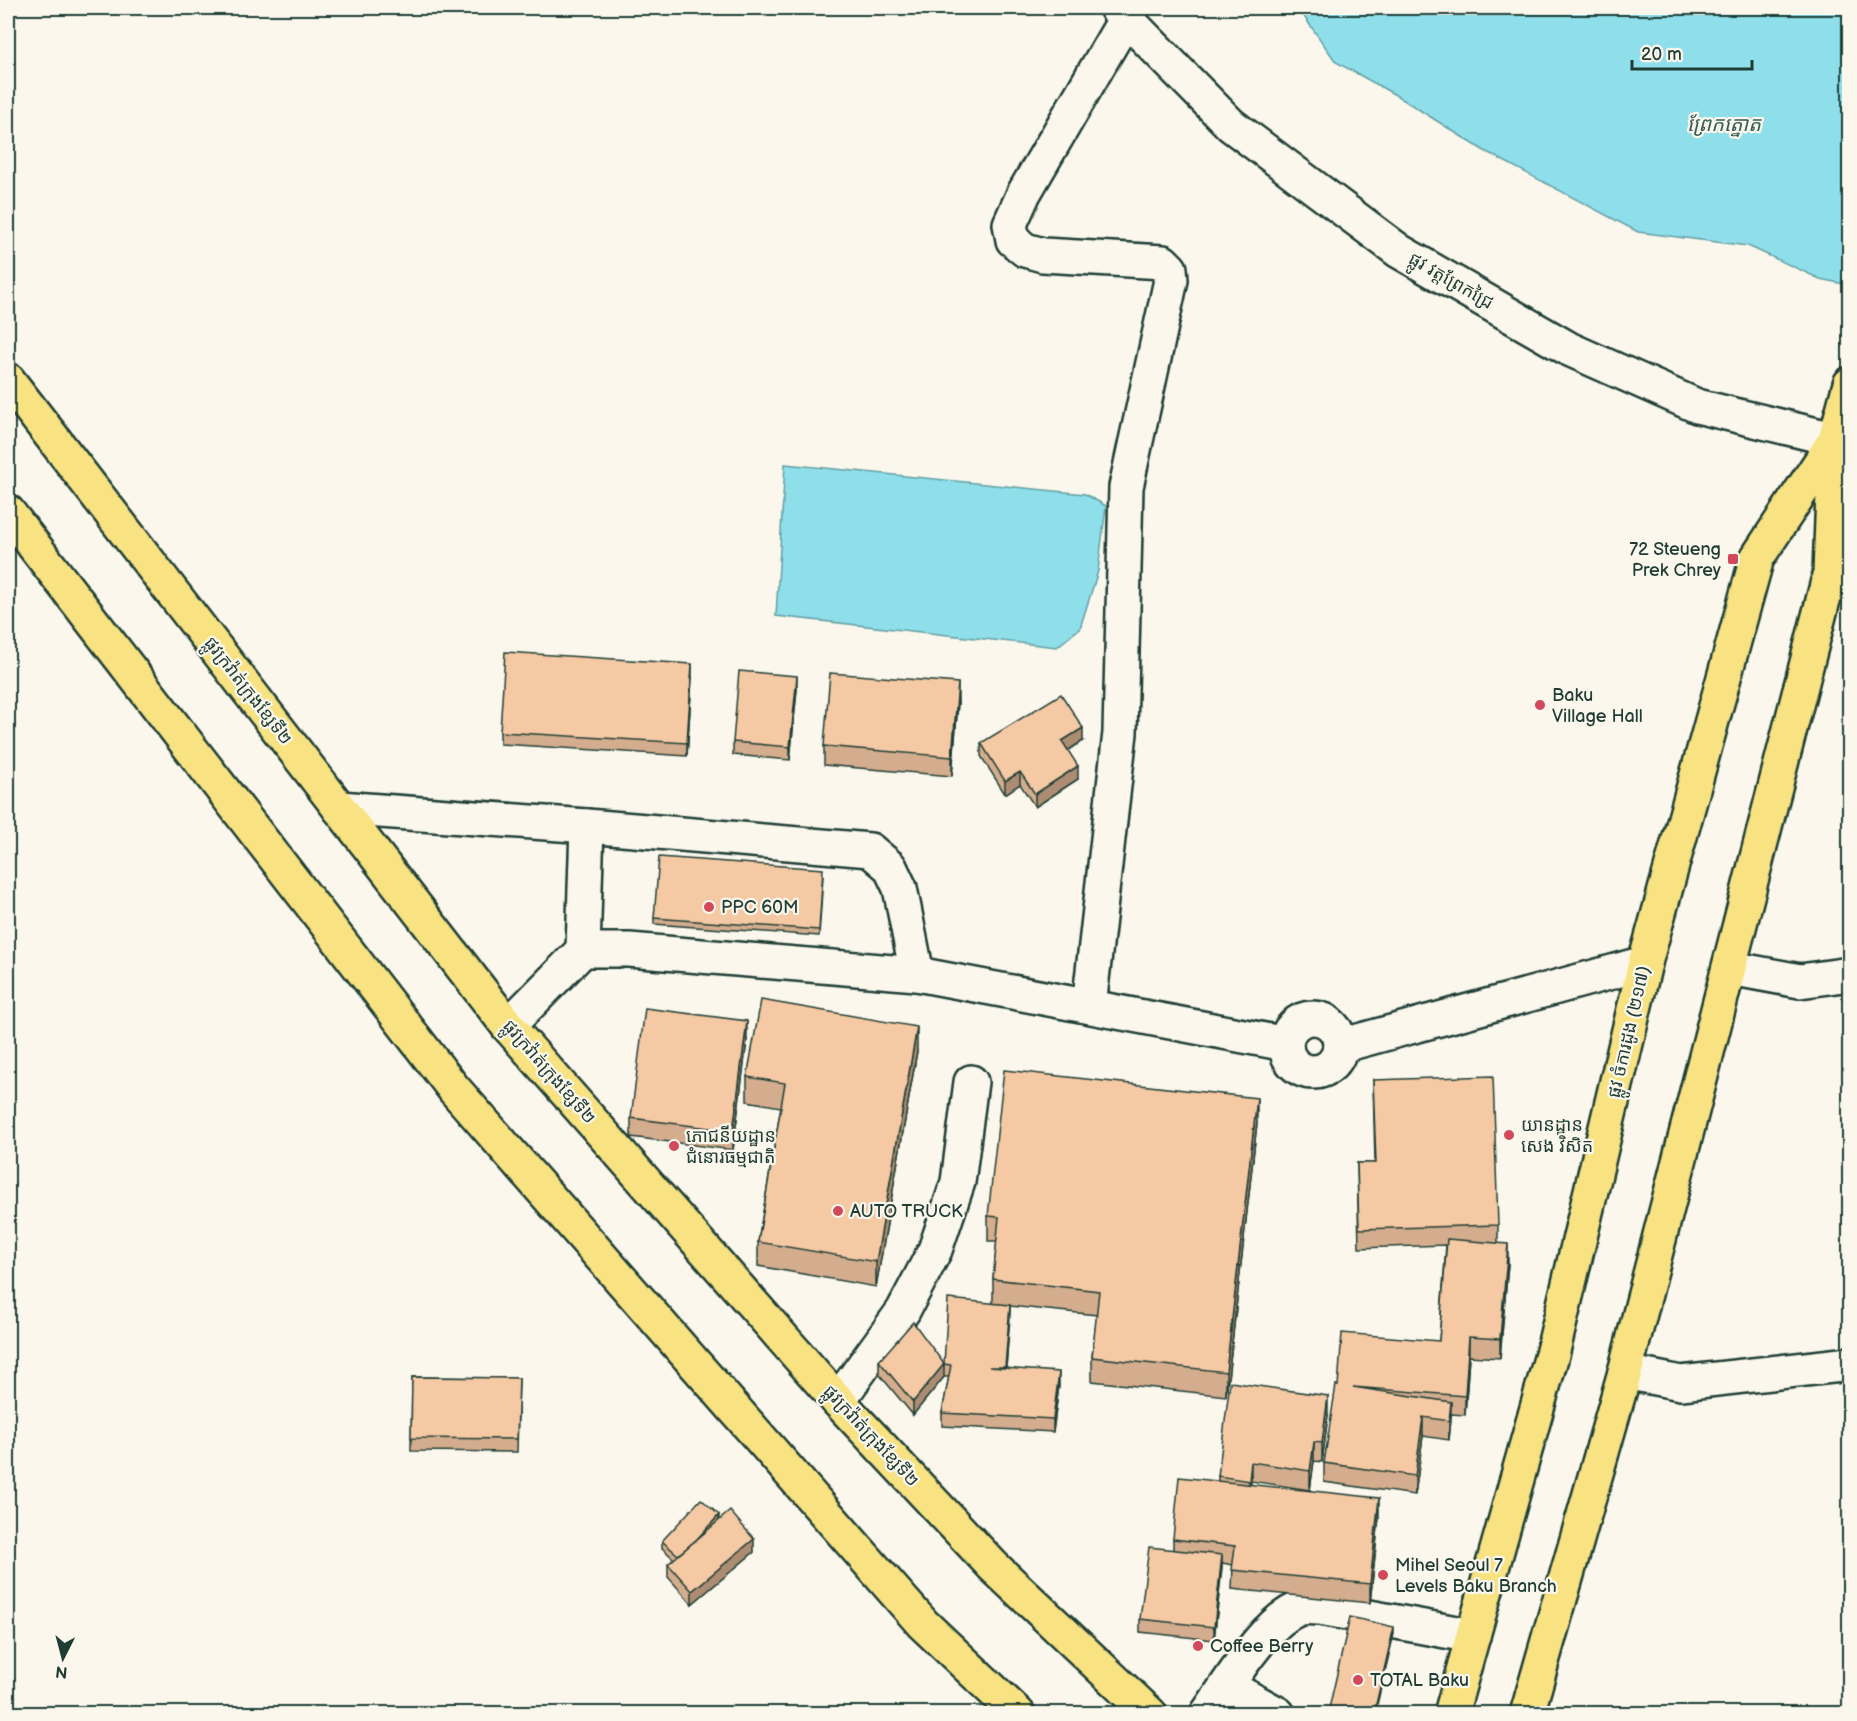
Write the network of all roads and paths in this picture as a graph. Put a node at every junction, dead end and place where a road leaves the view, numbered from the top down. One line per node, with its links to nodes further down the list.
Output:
1 (1121, 13): 4 (street, ផ្លូវ វត្តព្រែកជ្រៃ); 13 (street)
2 (8, 380): 6 (main road, ផ្លូវក្រវ៉ាត់ក្រុងខ្សែទី២)
3 (1850, 384): 4 (main road, ផ្លូវ ចំការដូង (២១៧))
4 (1842, 441): 9 (main road, ផ្លូវ ចំការដូង (២១៧)); 10 (main road, ផ្លូវ ចំការដូង (២១៧))
5 (8, 512): 21 (main road)
6 (339, 808): 7 (street); 14 (main road, ផ្លូវក្រវ៉ាត់ក្រុងខ្សែទី២)
7 (587, 826): 8 (street); 11 (street)
8 (583, 950): 11 (street); 14 (street)
9 (1645, 963): 13 (street); 19 (main road, ផ្លូវ ចំការដូង (២១៧))
10 (1730, 968): 12 (street); 17 (main road, ផ្លូវ ចំការដូង (២១៧))
11 (917, 974): 13 (street)
12 (1850, 974)
13 (1089, 1006)
14 (508, 1026): 18 (main road, ផ្លូវក្រវ៉ាត់ក្រុងខ្សែទី២)
15 (971, 1082): 18 (street)
16 (1850, 1364): 17 (street)
17 (1625, 1372): 26 (main road, ផ្លូវ ចំការដូង (២១៧))
18 (838, 1401): 22 (main road, ផ្លូវក្រវ៉ាត់ក្រុងខ្សែទី២)
19 (1473, 1636): 20 (street); 25 (main road, ផ្លូវ ចំការដូង (២១៧))
20 (1227, 1686): 23 (street); 24 (street)
21 (1018, 1713)
22 (1149, 1713)
23 (1207, 1713)
24 (1278, 1713)
25 (1451, 1713)
26 (1527, 1713)

